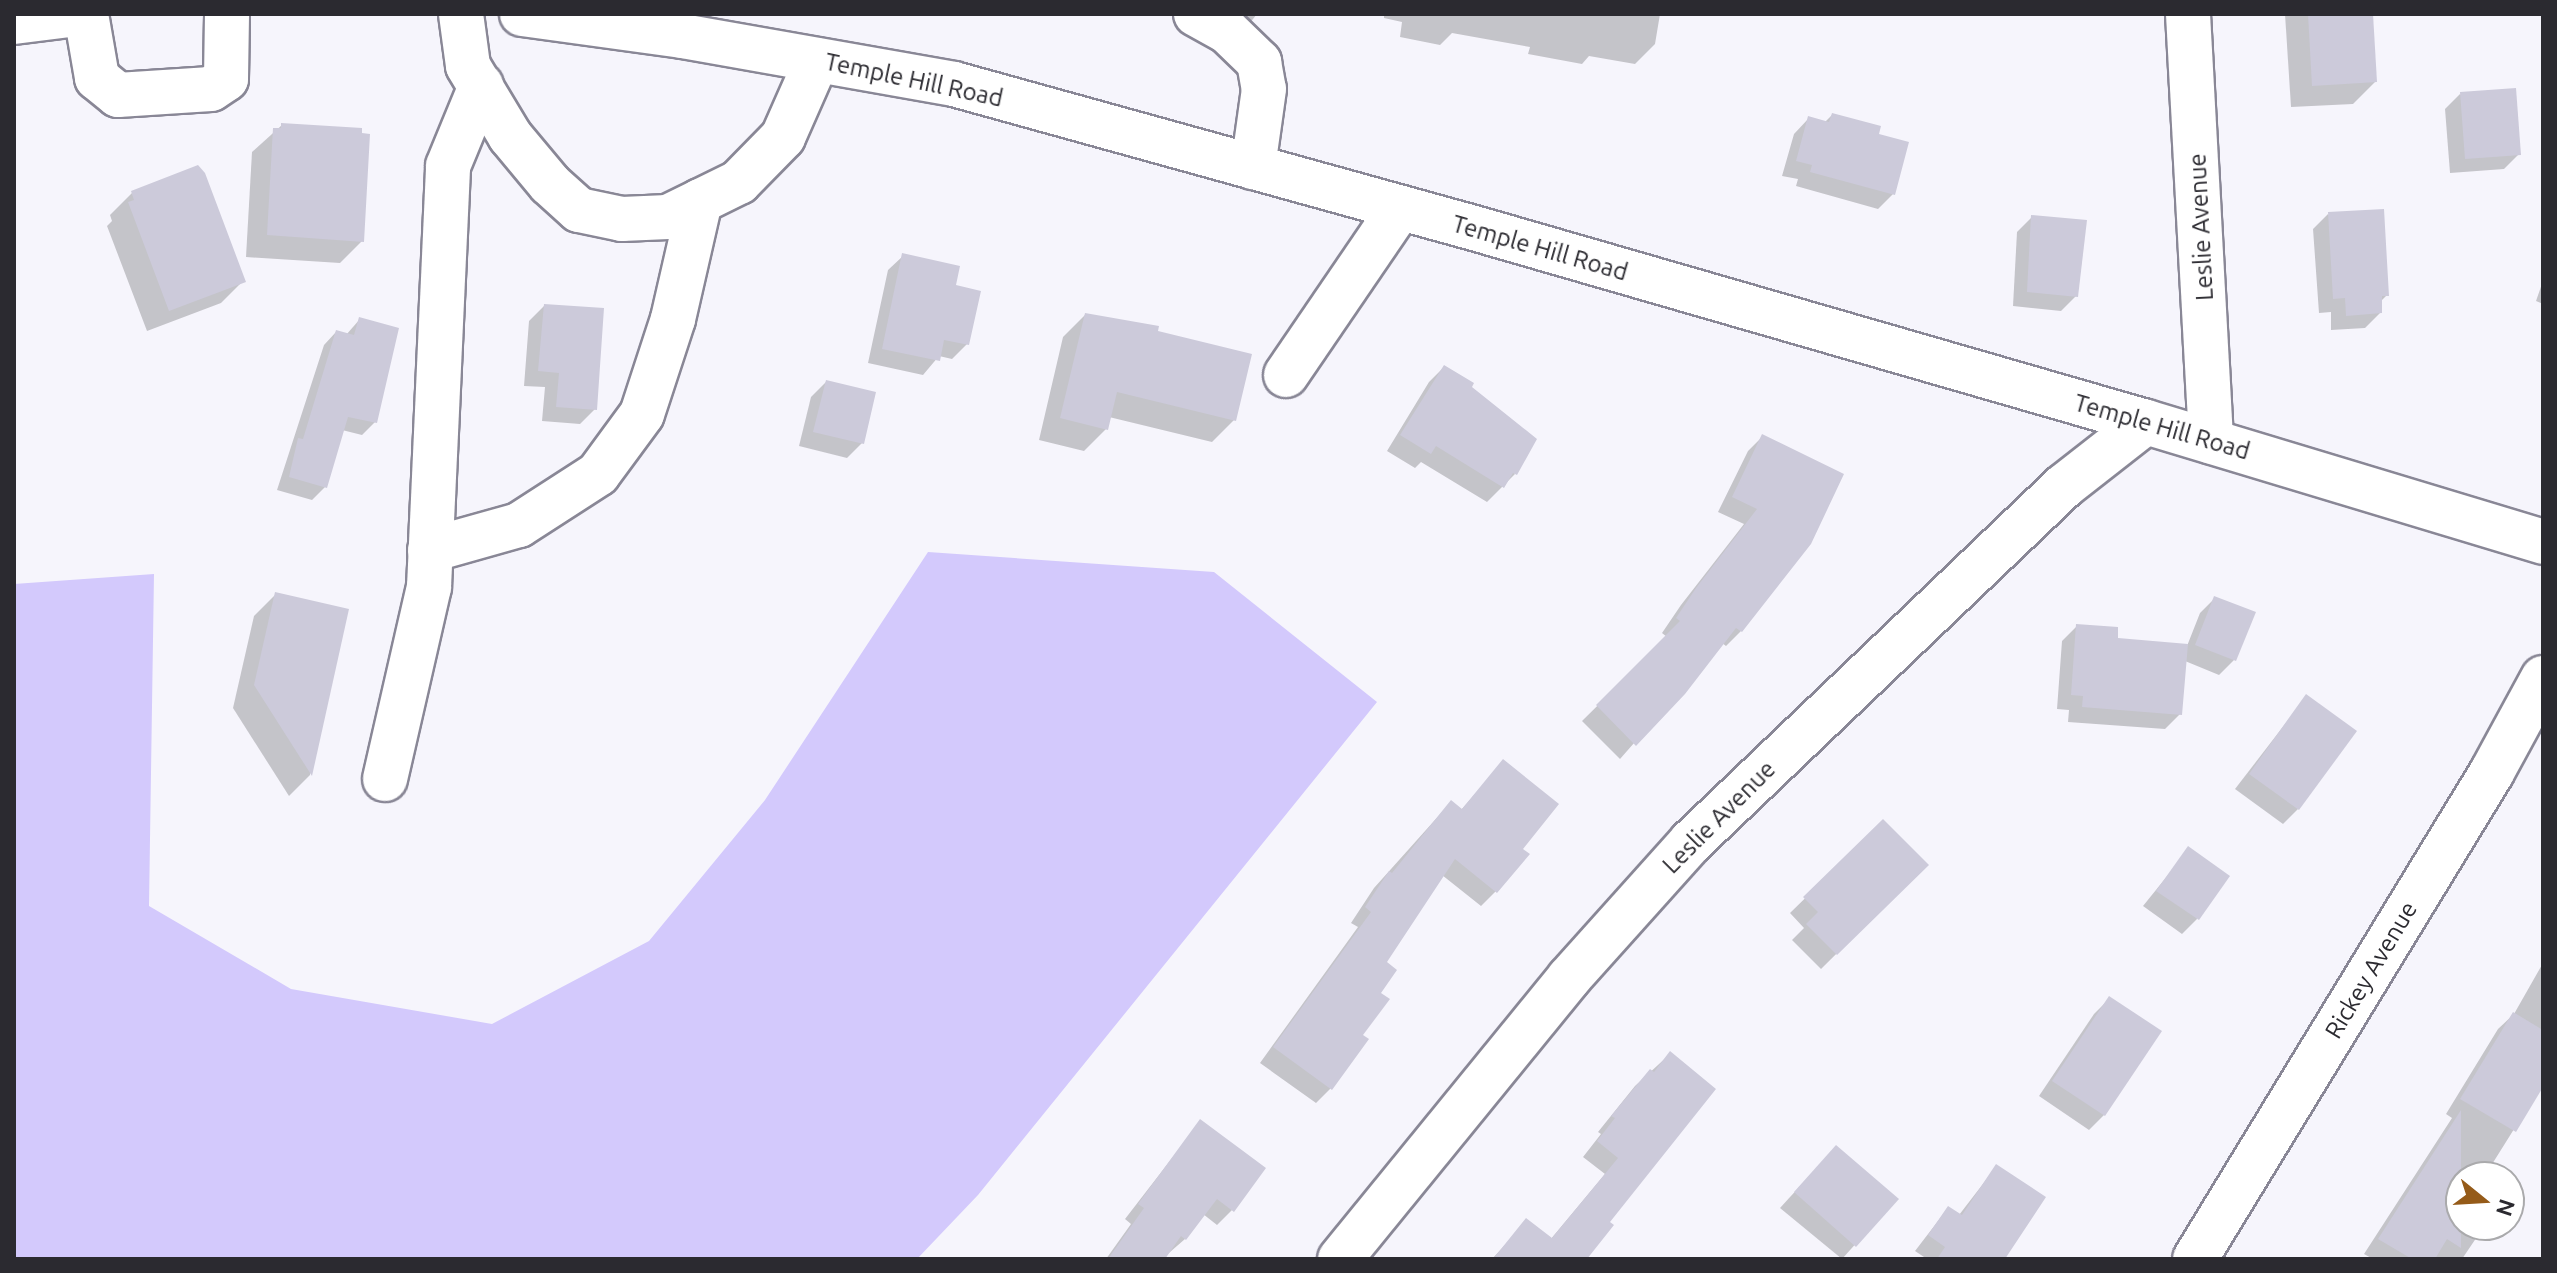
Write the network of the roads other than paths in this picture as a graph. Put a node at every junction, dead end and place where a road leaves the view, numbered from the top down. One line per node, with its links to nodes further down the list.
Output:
1 (77, 14): 8 (street)
2 (86, 14): 3 (street)
3 (227, 14)
4 (461, 14): 10 (street)
5 (522, 14): 9 (street, Temple Hill Road)
6 (1196, 14): 11 (street)
7 (2188, 14): 16 (street, Leslie Avenue)
8 (27, 19)
9 (817, 60): 11 (street, Temple Hill Road); 12 (street)
10 (481, 86): 12 (street); 18 (street)
11 (1253, 167): 13 (street, Temple Hill Road)
12 (700, 201): 18 (street)
13 (1400, 208): 14 (street); 15 (street, Temple Hill Road)
14 (1286, 375)
15 (2146, 422): 16 (street, Temple Hill Road); 21 (street, Leslie Avenue)
16 (2211, 441): 17 (street, Temple Hill Road)
17 (2543, 542)
18 (430, 550): 20 (street)
19 (2543, 678): 22 (street, Rickey Avenue)
20 (385, 779)
21 (1340, 1259)
22 (2195, 1259)

